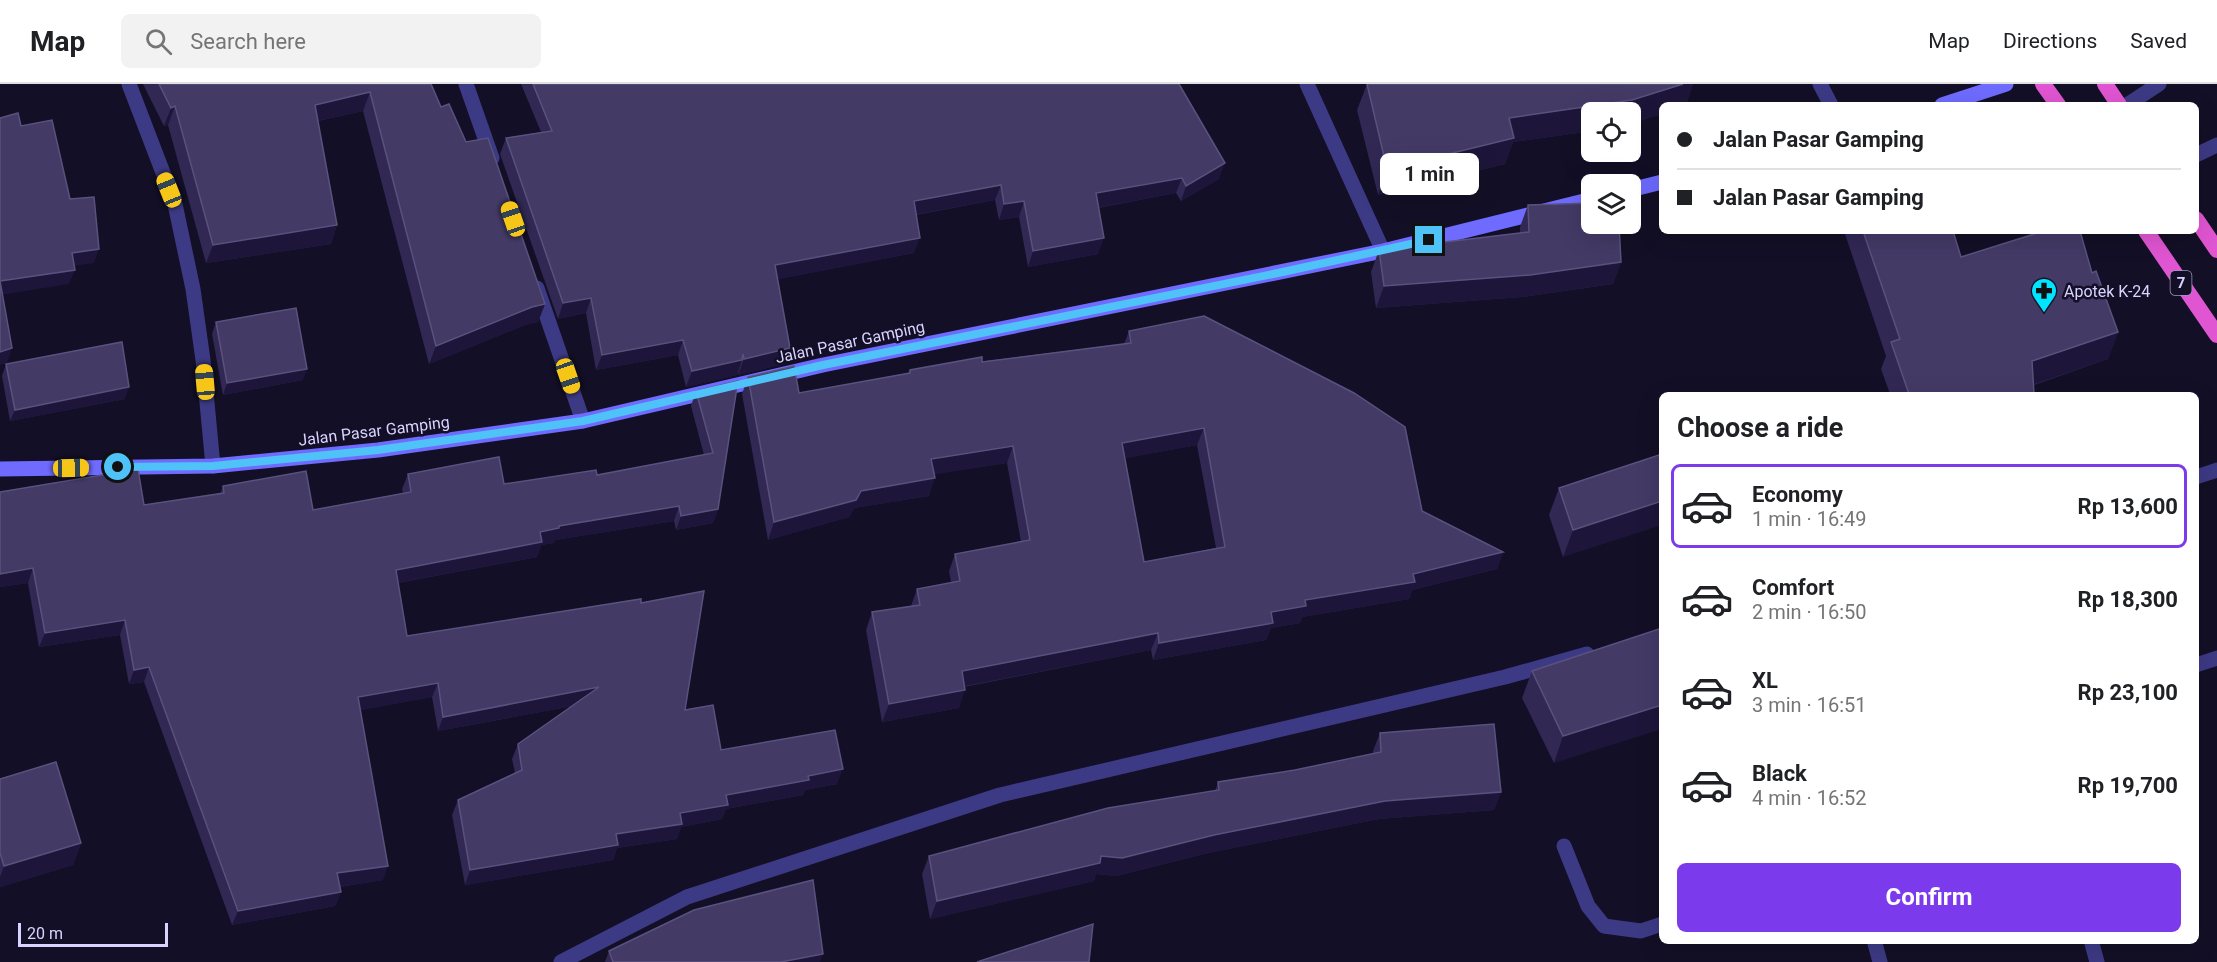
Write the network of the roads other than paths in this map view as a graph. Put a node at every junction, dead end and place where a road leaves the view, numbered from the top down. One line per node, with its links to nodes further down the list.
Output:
1 (129, 84): 27 (street)
2 (466, 84): 16 (street)
3 (1308, 84): 23 (street)
4 (1820, 84): 9 (street)
5 (2006, 84): 10 (main road)
6 (2043, 84): 11 (highway)
7 (2105, 84): 12 (highway)
8 (2159, 84): 13 (street)
9 (1829, 102)
10 (1951, 102)
11 (2056, 102)
12 (2117, 102)
13 (2132, 102)
14 (2217, 145): 15 (street)
15 (2199, 154)
16 (498, 174)
17 (1659, 183): 18 (main road)
18 (1641, 187)
19 (1581, 203): 23 (main road, Jalan Pasar Gamping)
20 (2199, 223): 22 (highway)
21 (2147, 234): 25 (highway, 7)
22 (2217, 250)
23 (1383, 251): 26 (main road, Jalan Pasar Gamping)
24 (533, 275): 26 (street)
25 (2217, 335)
26 (583, 421): 27 (main road, Jalan Pasar Gamping)
27 (213, 466): 28 (main road, Jalan Pasar Gamping)
28 (0, 469)
29 (2217, 470): 30 (street)
30 (2199, 476)
31 (1603, 649): 38 (street)
32 (2217, 658): 33 (street)
33 (2199, 664)
34 (1564, 846): 35 (street)
35 (1659, 925)
36 (1875, 944): 39 (street)
37 (2092, 944): 40 (street)
38 (561, 962)
39 (1880, 962)
40 (2097, 962)

